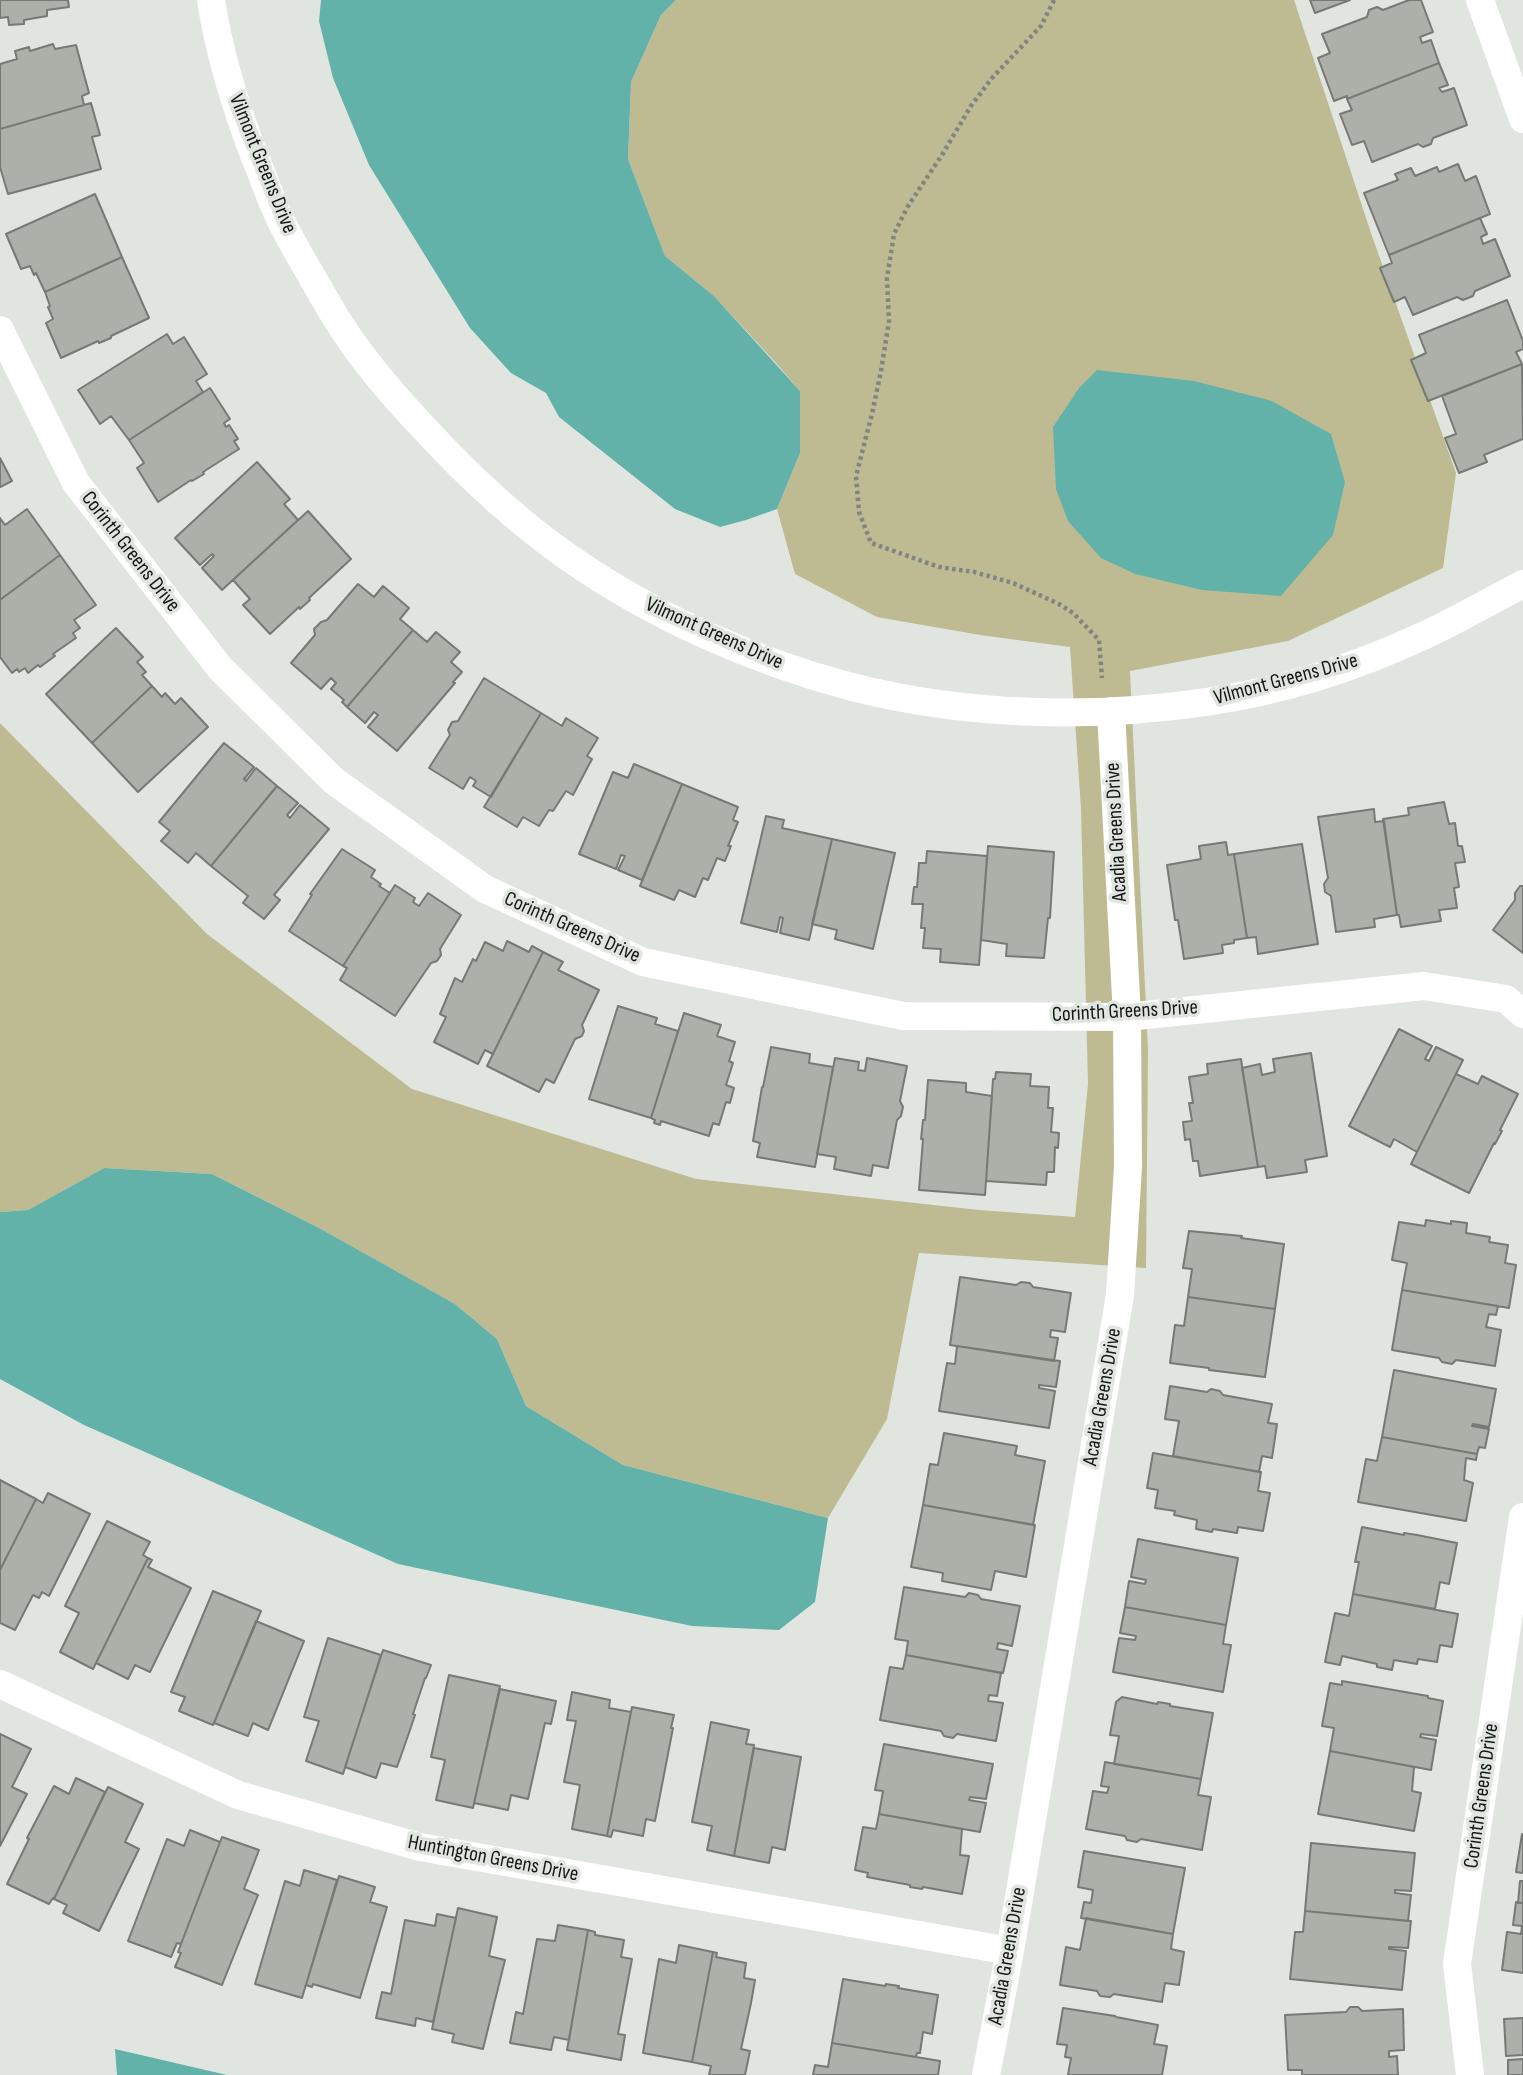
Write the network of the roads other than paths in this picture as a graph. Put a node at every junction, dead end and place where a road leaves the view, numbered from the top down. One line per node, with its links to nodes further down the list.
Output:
1 (211, 0): 6 (street, Vilmont Greens Drive)
2 (1480, 0): 3 (street)
3 (1523, 119)
4 (0, 330): 8 (street, Corinth Greens Drive)
5 (1523, 584): 6 (street, Vilmont Greens Drive)
6 (1107, 699): 8 (street, Acadia Greens Drive)
7 (1523, 1014): 8 (street, Corinth Greens Drive)
8 (1127, 1017): 11 (street, Acadia Greens Drive)
9 (1523, 1517): 13 (street, Corinth Greens Drive)
10 (0, 1684): 11 (street, Huntington Greens Drive)
11 (1010, 1951): 12 (street, Acadia Greens Drive)
12 (986, 2075)
13 (1470, 2075)

